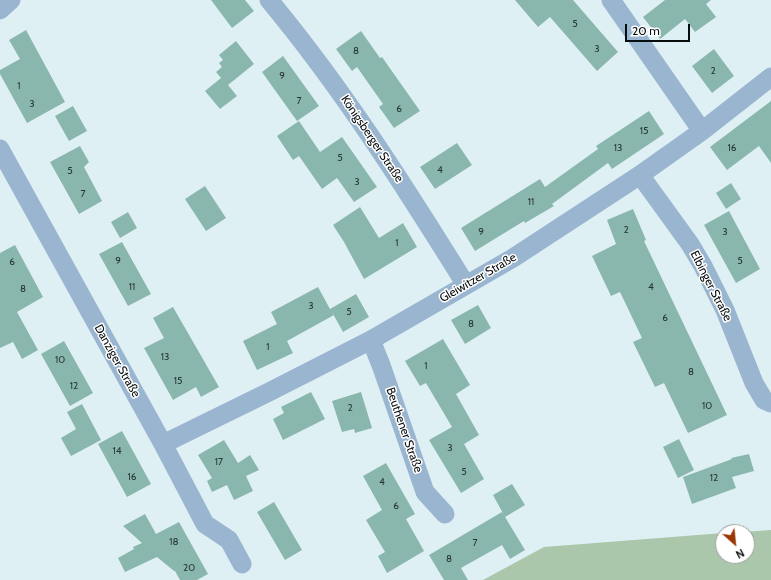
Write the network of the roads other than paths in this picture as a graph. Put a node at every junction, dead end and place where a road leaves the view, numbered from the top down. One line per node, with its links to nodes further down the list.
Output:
1 (11, 0): 4 (street)
2 (269, 0): 9 (street, Königsberger Straße)
3 (611, 0): 6 (street)
4 (0, 10)
5 (771, 77): 6 (street, Gleiwitzer Straße)
6 (702, 131): 8 (street, Gleiwitzer Straße)
7 (0, 149): 12 (street, Danziger Straße)
8 (640, 175): 9 (street, Gleiwitzer Straße); 11 (street, Elbinger Straße)
9 (466, 285): 10 (street, Gleiwitzer Straße)
10 (371, 340): 12 (street, Gleiwitzer Straße); 13 (street, Beuthener Straße)
11 (771, 402)
12 (162, 444): 14 (street, Danziger Straße)
13 (446, 514)
14 (242, 564)

